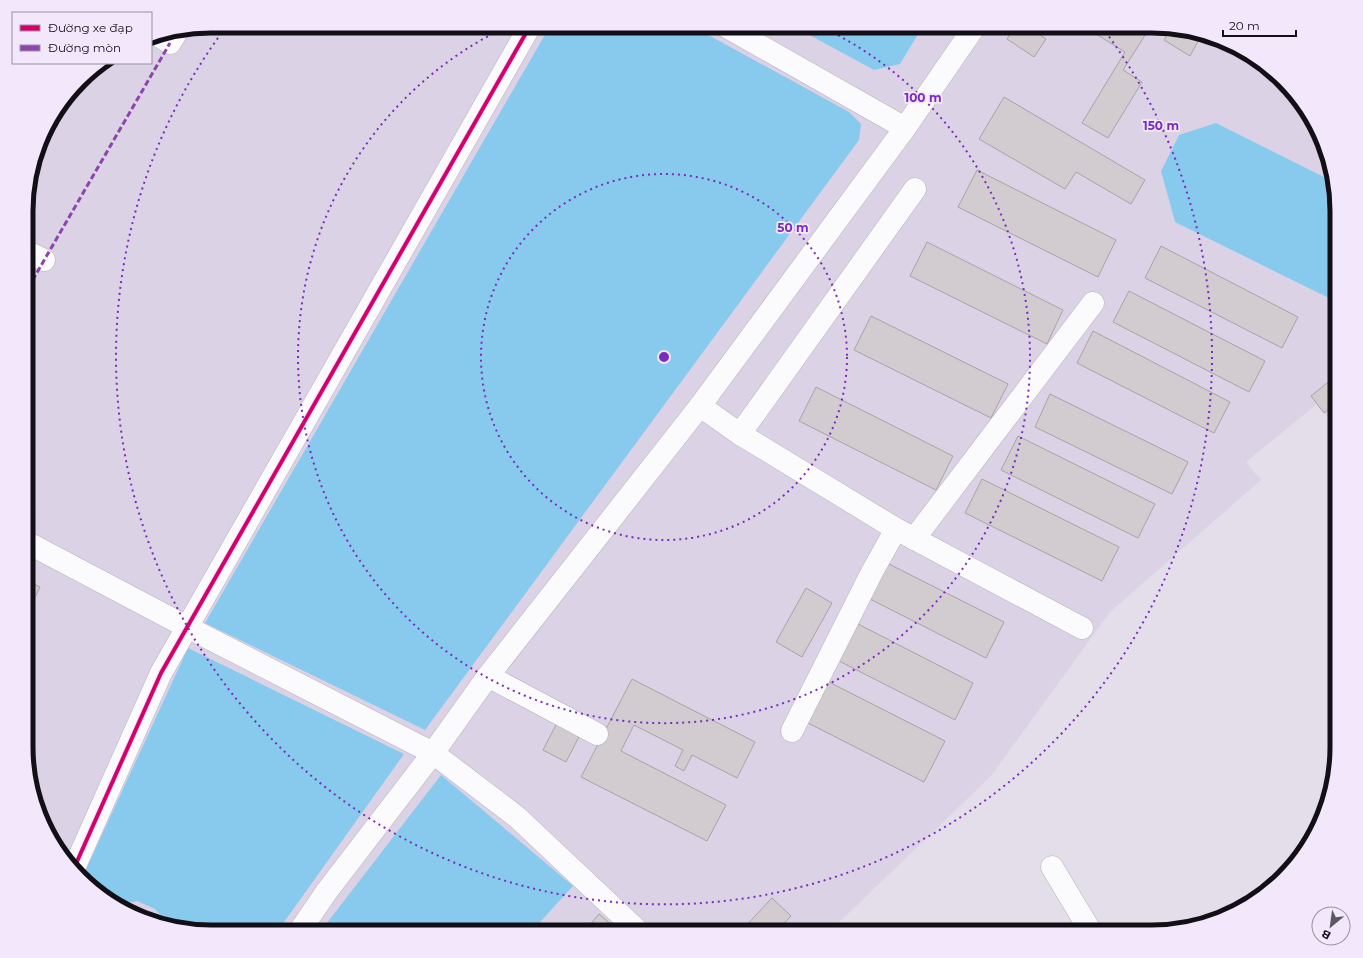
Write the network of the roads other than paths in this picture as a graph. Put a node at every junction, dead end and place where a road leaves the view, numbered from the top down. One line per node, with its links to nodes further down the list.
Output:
1 (526, 33): 11 (street)
2 (742, 33): 4 (street)
3 (970, 33): 4 (street)
4 (905, 128): 7 (street)
5 (915, 189): 8 (street)
6 (1093, 303): 9 (street)
7 (700, 406): 8 (street); 13 (street)
8 (740, 434): 9 (street)
9 (905, 534): 12 (street); 14 (street)
10 (33, 546): 11 (street)
11 (187, 627): 16 (street); 17 (street)
12 (1082, 628)
13 (488, 676): 15 (street); 16 (street)
14 (792, 731)
15 (597, 734)
16 (433, 754): 19 (street); 20 (street)
17 (76, 863)
18 (1052, 867): 21 (street)
19 (304, 925)
20 (632, 925)
21 (1087, 925)

